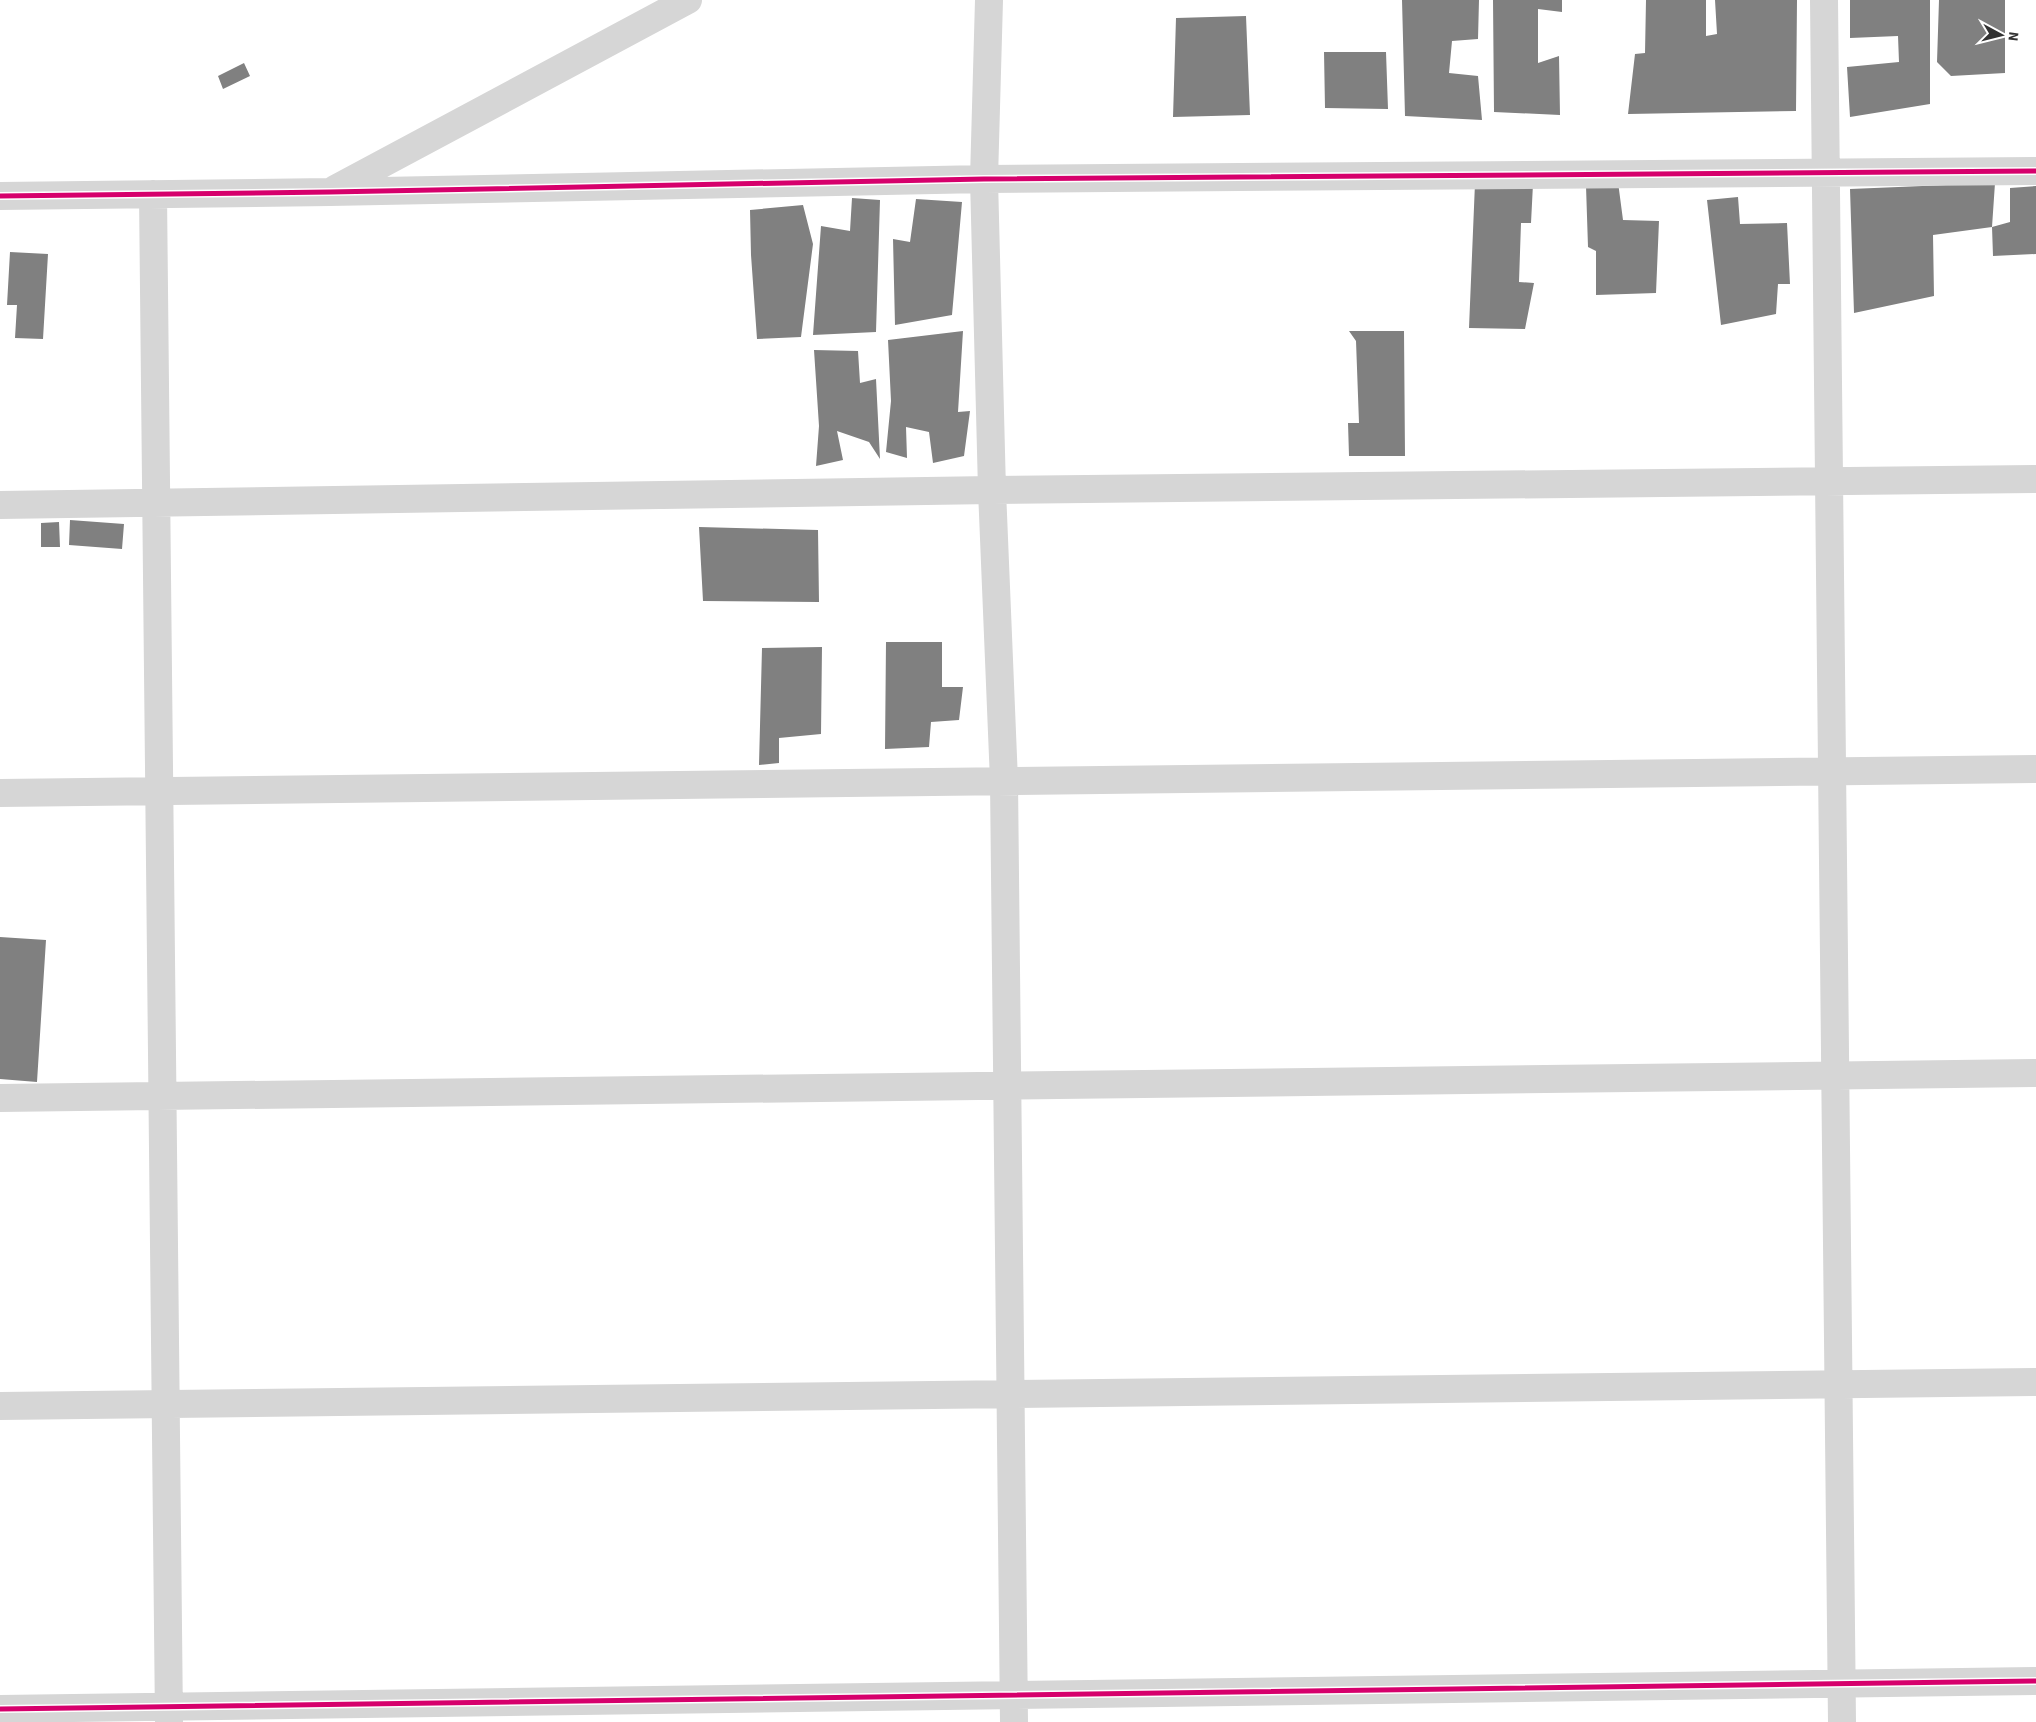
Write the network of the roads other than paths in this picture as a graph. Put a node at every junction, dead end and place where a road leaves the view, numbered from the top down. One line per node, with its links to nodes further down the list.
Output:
1 (688, 0): 7 (street)
2 (989, 0): 6 (street)
3 (1824, 0): 5 (street)
4 (2036, 171): 5 (street)
5 (1826, 173): 6 (street); 11 (street)
6 (984, 179): 7 (street); 12 (street)
7 (330, 192): 8 (street)
8 (153, 194): 9 (street); 13 (street)
9 (0, 196)
10 (2036, 479): 11 (street)
11 (1829, 482): 12 (street); 16 (street)
12 (992, 490): 13 (street); 17 (street)
13 (156, 503): 14 (street); 18 (street)
14 (0, 505)
15 (2036, 769): 16 (street)
16 (1832, 771): 17 (street); 21 (street)
17 (1004, 781): 18 (street); 22 (street)
18 (159, 791): 19 (street); 23 (street)
19 (0, 793)
20 (2036, 1073): 21 (street)
21 (1835, 1075): 22 (street); 26 (street)
22 (1007, 1086): 23 (street); 27 (street)
23 (162, 1096): 24 (street); 28 (street)
24 (0, 1098)
25 (2036, 1382): 26 (street)
26 (1838, 1384): 27 (street); 31 (street)
27 (1010, 1394): 28 (street); 32 (street)
28 (166, 1404): 29 (street); 34 (street)
29 (0, 1406)
30 (2036, 1681): 31 (street)
31 (1842, 1683): 32 (street); 36 (street)
32 (1013, 1694): 34 (street); 35 (street)
33 (0, 1709): 34 (street)
34 (169, 1714)
35 (1014, 1722)
36 (1842, 1722)

